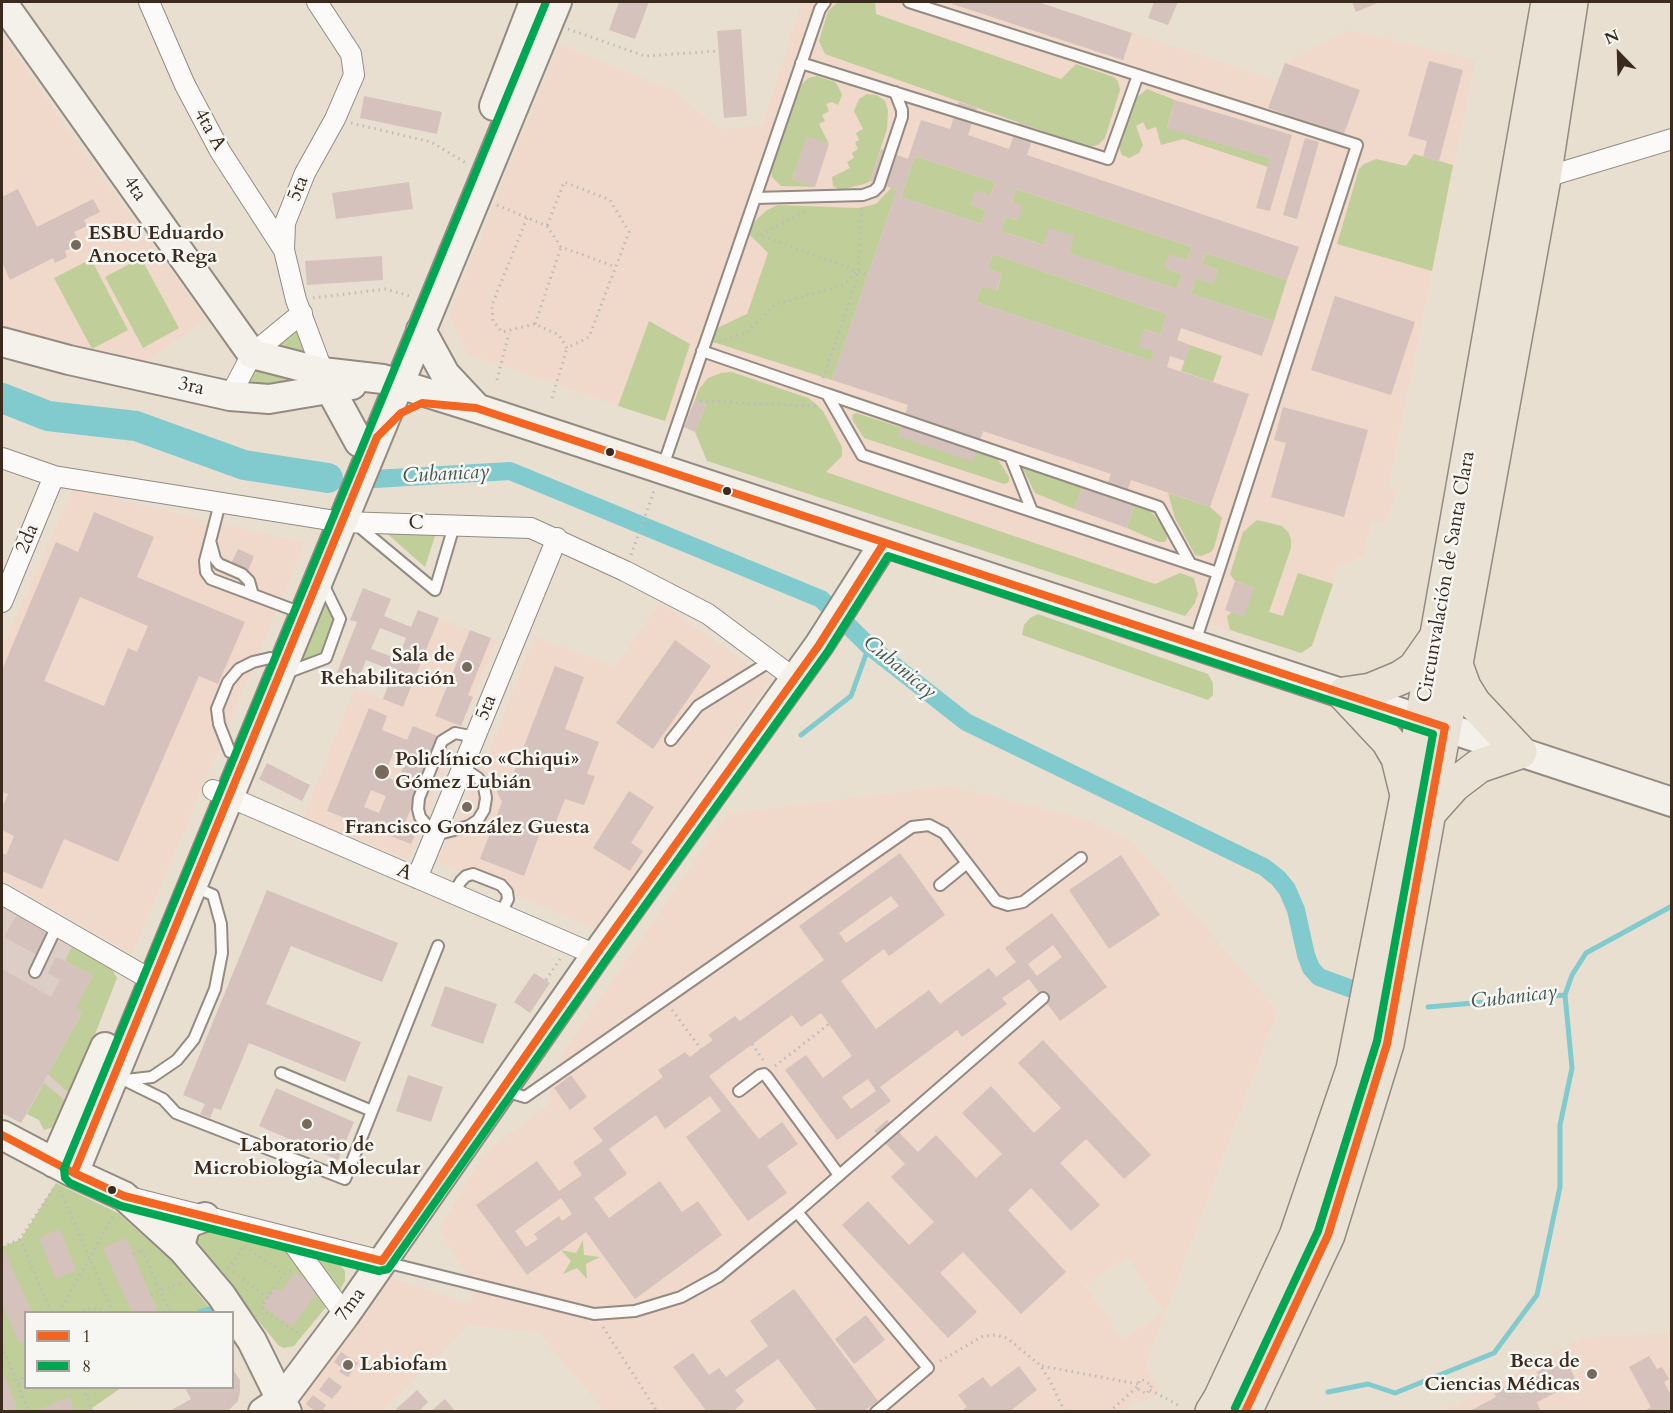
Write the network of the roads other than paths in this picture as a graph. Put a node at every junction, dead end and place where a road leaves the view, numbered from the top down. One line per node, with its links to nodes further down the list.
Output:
1 (2, 2): 20 (main road, 4ta)
2 (149, 2): 15 (street, 4ta A)
3 (317, 2): 15 (street, 5ta)
4 (825, 2): 9 (lane)
5 (909, 2): 10 (lane)
6 (1548, 2): 13 (highway, Circunvalación de Santa Clara)
7 (1571, 2): 13 (highway, Circunvalación de Santa Clara)
8 (547, 8): 17 (main road); 22 (main road)
9 (801, 63): 11 (lane); 14 (lane)
10 (1138, 75): 11 (lane); 39 (lane)
11 (895, 92): 14 (lane)
12 (1671, 139): 13 (street)
13 (1530, 182): 43 (highway, Circunvalación de Santa Clara); 46 (highway, Circunvalación de Santa Clara)
14 (755, 198): 19 (lane)
15 (284, 250): 16 (street, 5ta)
16 (299, 306): 20 (street); 21 (street, 5ta)
17 (421, 330): 22 (main road); 25 (main road)
18 (2, 342): 24 (main road, 3ra)
19 (702, 351): 23 (lane); 30 (lane)
20 (252, 354): 21 (main road); 24 (street)
21 (326, 380): 22 (main road); 24 (main road, 3ra); 26 (main road)
22 (391, 382): 25 (main road); 26 (main road)
23 (823, 392): 27 (lane); 32 (lane)
24 (230, 396)
25 (476, 408): 26 (main road); 30 (main road)
26 (363, 451): 33 (main road)
27 (1010, 456): 32 (lane); 38 (lane)
28 (2, 458): 29 (street, C)
29 (54, 476): 31 (street, C); 41 (street, 2da)
30 (654, 478): 37 (main road)
31 (220, 503): 33 (street, C); 36 (lane)
32 (1032, 511): 38 (lane)
33 (342, 515): 34 (street, C); 34 (lane); 42 (main road); 47 (main road)
34 (454, 526): 35 (street, C)
35 (557, 538): 45 (street, C); 51 (street, 5ta)
36 (210, 541): 40 (lane); 40 (lane)
37 (884, 543): 44 (main road); 48 (main road, 7ma)
38 (1190, 563): 39 (lane)
39 (1218, 573): 44 (lane)
40 (253, 595): 42 (lane)
41 (2, 602)
42 (291, 609): 47 (main road)
43 (1436, 638): 49 (highway); 50 (highway, Circunvalación de Santa Clara)
44 (1194, 645): 49 (main road)
45 (769, 662): 48 (street, C); 52 (lane)
46 (1456, 665): 50 (highway, Circunvalación de Santa Clara); 53 (highway)
47 (274, 667): 55 (main road); 55 (main road)
48 (795, 680): 69 (main road, 7ma)
49 (1344, 694): 50 (main road); 57 (highway)
50 (1433, 724): 53 (main road); 57 (highway, Circunvalación de Santa Clara)
51 (475, 737): 54 (street, 5ta); 58 (lane)
52 (671, 740)
53 (1520, 752): 56 (main road); 57 (highway)
54 (464, 768): 58 (street, 5ta); 58 (lane)
55 (221, 794): 61 (street, A); 63 (main road); 71 (main road)
56 (1671, 802)
57 (1418, 805): 92 (highway, Circunvalación de Santa Clara); 93 (highway, Circunvalación de Santa Clara)
58 (435, 835): 61 (street, 5ta)
59 (1081, 858): 60 (lane)
60 (967, 863): 62 (lane); 75 (lane)
61 (417, 878): 65 (street, A)
62 (939, 885)
63 (203, 890): 71 (main road); 74 (lane)
64 (2, 894): 67 (street)
65 (453, 894): 66 (street, A); 66 (lane)
66 (500, 915): 69 (street, A)
67 (57, 926): 70 (lane); 71 (street)
68 (438, 946): 77 (lane)
69 (596, 956): 75 (main road, 7ma)
70 (35, 972)
71 (145, 976): 74 (main road)
72 (1043, 998): 80 (lane)
73 (281, 1073): 77 (lane)
74 (112, 1074): 77 (lane); 79 (main road); 79 (main road)
75 (502, 1090): 86 (main road, 7ma)
76 (739, 1091): 80 (lane)
77 (372, 1111)
78 (2, 1135): 79 (main road)
79 (53, 1163): 81 (main road)
80 (839, 1175): 82 (lane)
81 (124, 1196): 83 (street); 85 (main road)
82 (797, 1212): 86 (lane); 91 (lane)
83 (205, 1217): 84 (street); 85 (main road)
84 (289, 1238): 86 (street); 89 (street)
85 (183, 1250): 87 (main road)
86 (382, 1261): 89 (main road, 7ma)
87 (232, 1311)
88 (234, 1314): 90 (main road)
89 (345, 1315): 90 (main road, 7ma)
90 (278, 1407)
91 (876, 1412)
92 (1212, 1412)
93 (1245, 1412)

